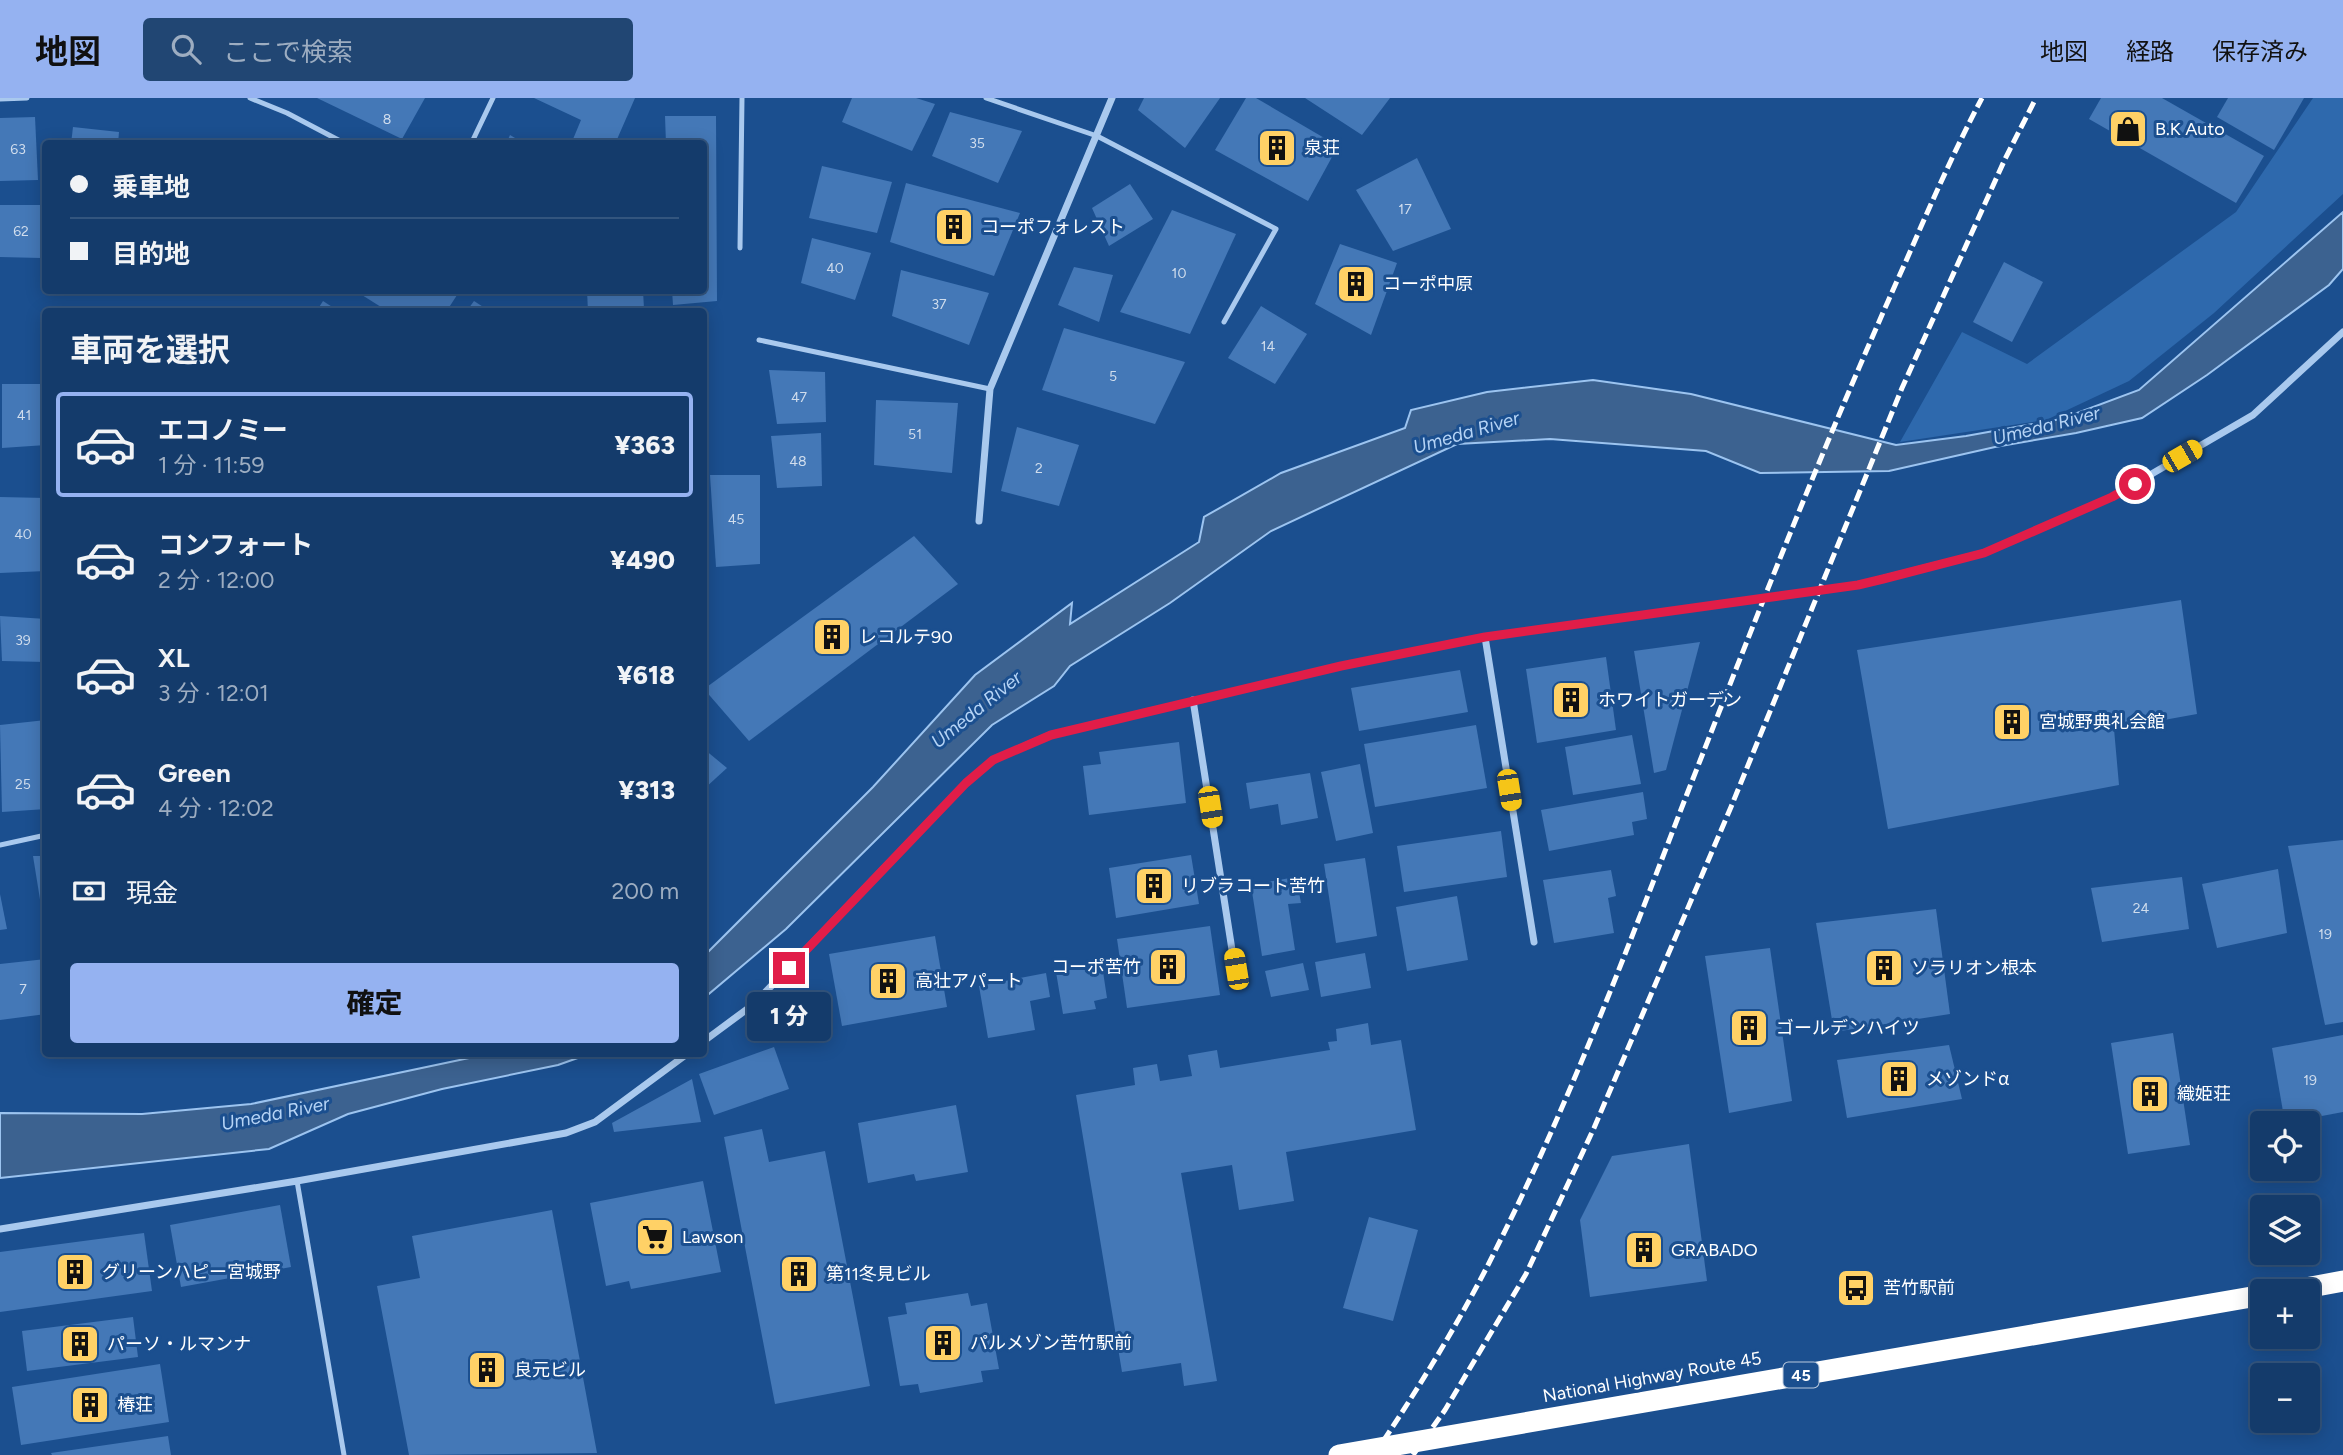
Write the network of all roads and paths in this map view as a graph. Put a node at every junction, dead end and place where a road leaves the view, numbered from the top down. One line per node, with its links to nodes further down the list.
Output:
1 (27, 98): 7 (lane)
2 (250, 98): 9 (lane)
3 (493, 98): 10 (lane)
4 (742, 98): 11 (lane)
5 (986, 98): 8 (lane)
6 (1112, 98): 8 (street)
7 (0, 99)
8 (1097, 136): 12 (lane); 15 (street)
9 (338, 140)
10 (473, 140)
11 (740, 248)
12 (1224, 322)
13 (2343, 332): 17 (street)
14 (759, 340): 15 (lane)
15 (990, 389): 16 (street)
16 (979, 521)
17 (1485, 637): 18 (street); 21 (street)
18 (1193, 700): 22 (street); 23 (street)
19 (42, 836): 20 (lane)
20 (0, 845)
21 (1534, 942)
22 (1236, 969)
23 (707, 1039)
24 (683, 1057): 25 (street)
25 (297, 1181): 26 (street); 30 (lane)
26 (0, 1229)
27 (2343, 1281): 28 (highway)
28 (2320, 1285)
29 (2250, 1297): 31 (highway, National Highway Route 45 / 45)
30 (344, 1455)
31 (1339, 1455)

